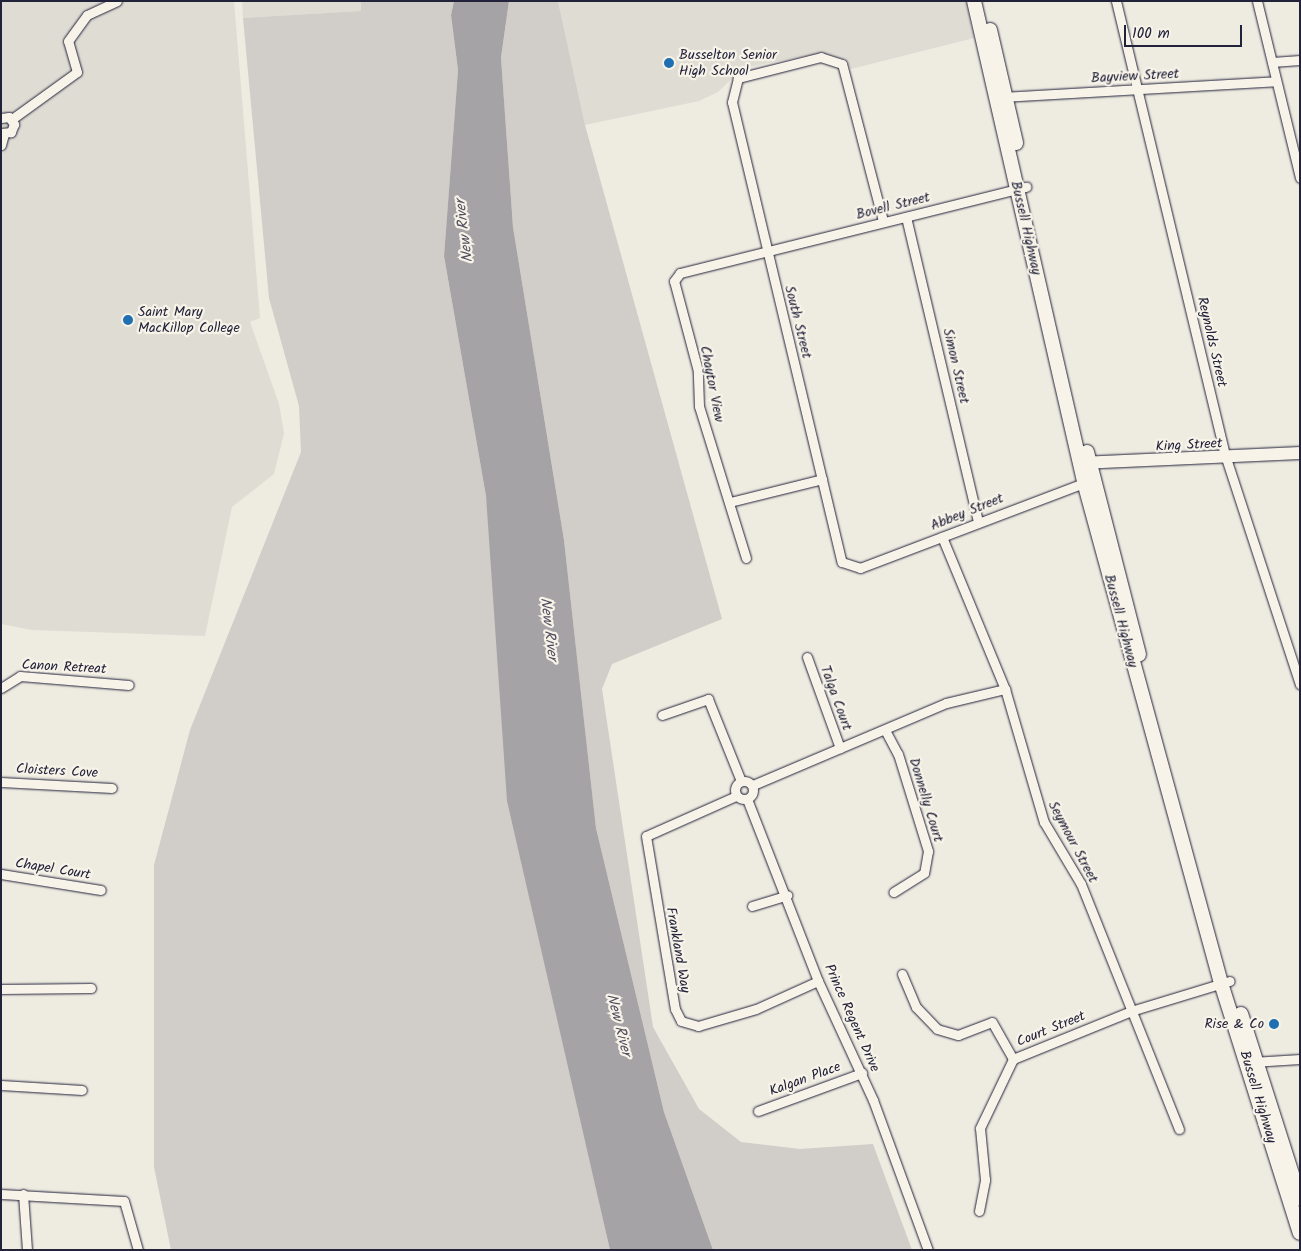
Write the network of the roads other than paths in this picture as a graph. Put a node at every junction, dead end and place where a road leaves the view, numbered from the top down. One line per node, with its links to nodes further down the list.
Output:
1 (116, 1): 12 (street)
2 (974, 1): 10 (main road, Bussell Highway)
3 (984, 1): 10 (main road, Bussell Highway)
4 (1116, 1): 9 (street, Reynolds Street)
5 (1257, 1): 7 (street)
6 (1300, 60): 7 (street)
7 (1272, 62): 8 (street)
8 (1276, 81): 9 (street, Bayview Street); 15 (street)
9 (1138, 91): 10 (street, Bayview Street); 21 (street, Reynolds Street)
10 (1001, 97): 16 (main road, Bussell Highway)
11 (1, 118): 12 (street)
12 (12, 119): 13 (street)
13 (3, 133): 14 (street)
14 (1, 145)
15 (1300, 178)
16 (1022, 188): 17 (street, Bovell Street); 22 (main road, Bussell Highway)
17 (906, 217): 18 (street, Bovell Street); 26 (street, Simon Street)
18 (883, 222): 19 (street, Bovell Street); 19 (street, South Street)
19 (767, 252): 23 (street, South Street); 25 (street, Chaytor View)
20 (1300, 453): 21 (street, King Street)
21 (1226, 458): 22 (street, King Street); 31 (street, Reynolds Street)
22 (1086, 464): 24 (main road, Bussell Highway)
23 (822, 479): 25 (street); 29 (street, South Street)
24 (1089, 481): 26 (street, Abbey Street); 51 (main road, Bussell Highway)
25 (730, 502): 28 (street, Chaytor View)
26 (978, 521): 27 (street, Abbey Street)
27 (942, 537): 29 (street, Abbey Street); 34 (street, Seymour Street)
28 (746, 558)
29 (851, 568)
30 (807, 657): 37 (street, Talga Court)
31 (1300, 684)
32 (129, 685): 33 (street, Canon Retreat)
33 (1, 688)
34 (1005, 689): 36 (street); 54 (street, Seymour Street)
35 (662, 715): 38 (street)
36 (885, 730): 37 (street); 46 (street, Donnelly Court)
37 (840, 748): 40 (street)
38 (741, 781): 40 (street); 42 (street)
39 (1, 782): 41 (street, Cloisters Cove)
40 (752, 785): 43 (street)
41 (112, 788)
42 (736, 796): 43 (street); 50 (street, Frankland Way)
43 (747, 799): 47 (street, Prince Regent Drive)
44 (1, 874): 45 (street, Chapel Court)
45 (101, 890)
46 (893, 892)
47 (787, 894): 48 (street); 50 (street, Prince Regent Drive)
48 (752, 906)
49 (902, 974): 55 (street, Court Street)
50 (818, 981): 58 (street, Prince Regent Drive)
51 (1226, 982): 54 (street, Court Street); 57 (main road, Bussell Highway)
52 (92, 988): 53 (street)
53 (1, 989)
54 (1131, 1011): 55 (street, Court Street); 62 (street, Seymour Street)
55 (1013, 1059): 66 (street)
56 (1300, 1059): 57 (street)
57 (1252, 1062): 65 (main road, Bussell Highway); 67 (main road, Bussell Highway)
58 (862, 1073): 61 (street, Kalgan Place); 70 (street, Prince Regent Drive)
59 (1, 1084): 60 (street)
60 (82, 1090)
61 (758, 1111)
62 (1179, 1129)
63 (1, 1194): 64 (street)
64 (23, 1194): 68 (street); 69 (street)
65 (1300, 1199)
66 (979, 1211)
67 (1300, 1233)
68 (27, 1250)
69 (138, 1250)
70 (928, 1250)

